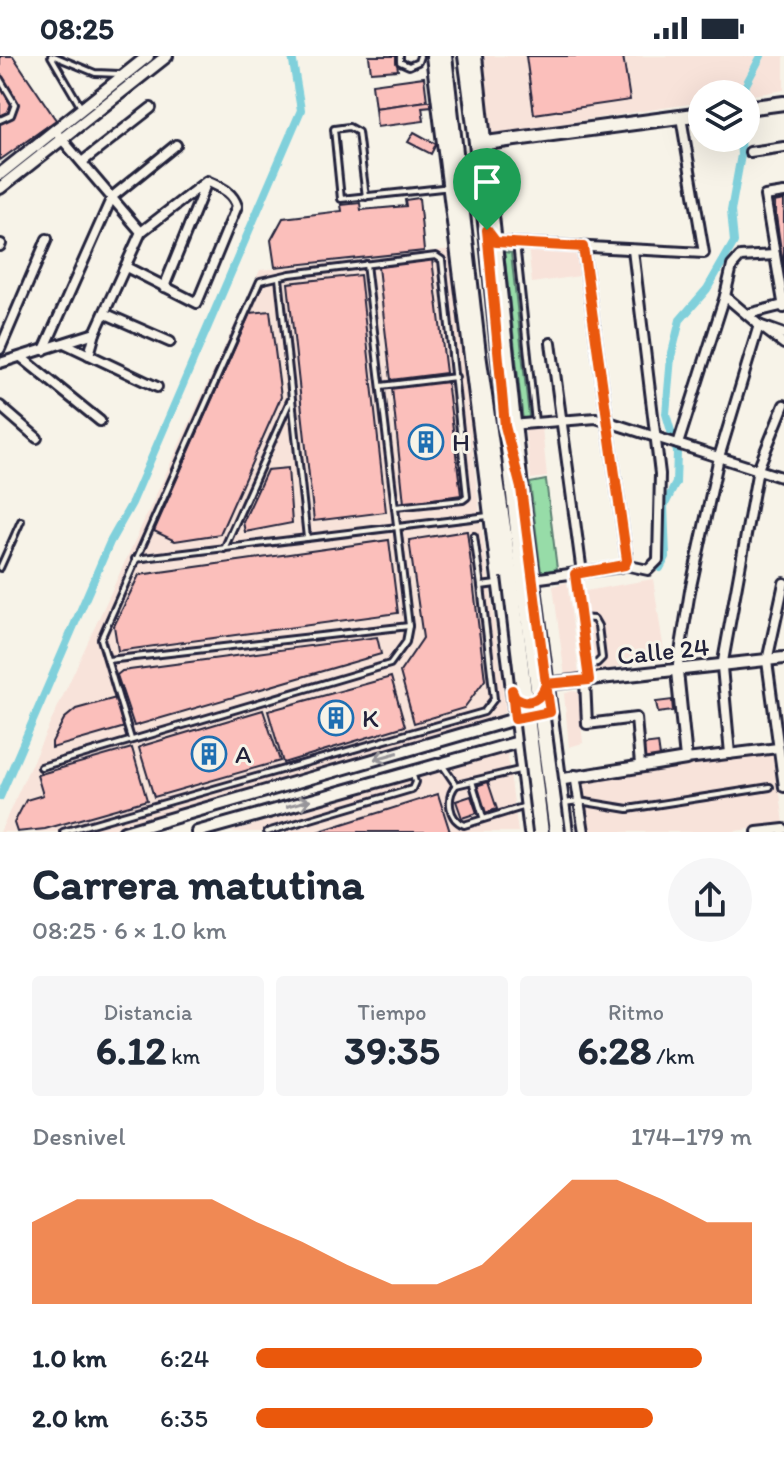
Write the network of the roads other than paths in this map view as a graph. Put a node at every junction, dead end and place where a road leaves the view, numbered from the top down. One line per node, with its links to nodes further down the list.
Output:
1 (52, 56): 12 (lane); 17 (lane)
2 (148, 56): 12 (street)
3 (167, 56): 14 (street)
4 (400, 56): 5 (lane)
5 (420, 56)
6 (433, 56): 33 (main road)
7 (444, 56): 61 (main road)
8 (450, 56): 75 (lane)
9 (459, 56): 25 (lane)
10 (466, 56): 25 (main road)
11 (475, 56): 25 (main road)
12 (126, 73): 14 (lane); 17 (street)
13 (0, 79): 22 (lane)
14 (135, 81): 21 (street)
15 (784, 103): 16 (main road)
16 (760, 106)
17 (82, 108): 21 (lane); 23 (street)
18 (151, 108): 29 (street)
19 (688, 116): 20 (main road)
20 (681, 117): 25 (main road); 42 (street)
21 (90, 119): 24 (street)
22 (0, 120)
23 (54, 130): 24 (street); 30 (street)
24 (63, 141): 29 (street); 32 (street)
25 (478, 144): 38 (main road); 79 (lane)
26 (176, 145): 35 (street)
27 (784, 147): 28 (street)
28 (760, 151)
29 (82, 162): 35 (street)
30 (0, 174)
31 (207, 181): 37 (street); 47 (street); 47 (street)
32 (0, 188)
33 (450, 188): 36 (lane); 65 (main road)
34 (784, 193): 43 (street)
35 (112, 197): 37 (street); 60 (street)
36 (366, 197): 36 (lane)
37 (141, 232): 45 (street)
38 (491, 236): 40 (street); 71 (main road); 79 (main road)
39 (47, 239): 59 (street)
40 (516, 243): 41 (street); 78 (lane)
41 (583, 247): 42 (street); 77 (street)
42 (633, 250): 80 (street)
43 (775, 255): 48 (street); 49 (street)
44 (366, 264): 46 (lane); 66 (lane); 67 (lane)
45 (126, 267): 47 (street); 50 (street)
46 (279, 278): 70 (lane); 95 (lane)
47 (164, 287)
48 (725, 296): 51 (street); 82 (street)
49 (784, 307): 51 (street)
50 (106, 314): 53 (street); 55 (street)
51 (748, 314): 52 (street)
52 (759, 325): 54 (street); 58 (street); 83 (street)
53 (95, 333): 57 (street); 62 (street)
54 (784, 334)
55 (170, 342)
56 (551, 343): 74 (street)
57 (66, 344): 60 (street); 62 (street)
58 (784, 344)
59 (0, 349)
60 (44, 350): 63 (street)
61 (478, 354): 65 (main road); 69 (main road)
62 (89, 355): 68 (street)
63 (21, 357): 64 (street); 76 (street)
64 (0, 363)
65 (473, 374): 69 (main road); 85 (main road)
66 (456, 377): 67 (lane); 88 (lane)
67 (381, 386): 88 (lane)
68 (157, 387)
69 (482, 389): 75 (main road)
70 (291, 398): 93 (lane); 94 (lane)
71 (512, 402): 79 (main road)
72 (784, 405): 84 (street)
73 (0, 406): 81 (street)
74 (562, 419): 77 (street); 78 (street); 98 (street)
75 (486, 420): 85 (main road); 152 (main road, bridge)
76 (100, 421)
77 (607, 421): 80 (street); 96 (street)
78 (535, 422): 79 (street)
79 (509, 430): 87 (main road); 153 (main road, bridge)
80 (654, 436): 82 (street); 96 (street)
81 (37, 438)
82 (678, 444): 83 (street)
83 (719, 457): 84 (street); 110 (street)
84 (758, 469): 86 (street); 109 (street)
85 (485, 471): 89 (main road)
86 (784, 478)
87 (521, 488): 99 (main road)
88 (395, 507): 91 (lane)
89 (490, 516): 91 (lane); 101 (main road)
90 (21, 521): 97 (lane)
91 (398, 527): 93 (lane); 104 (lane)
92 (474, 536): 102 (lane)
93 (307, 539): 94 (lane)
94 (224, 549): 95 (lane)
95 (135, 559): 106 (lane)
96 (625, 565): 98 (street)
97 (0, 568)
98 (578, 573): 99 (street); 103 (lane)
99 (533, 579): 112 (main road)
100 (784, 583): 107 (street)
101 (499, 584): 102 (lane); 113 (main road)
102 (481, 586): 116 (lane)
103 (579, 618): 108 (lane); 108 (lane)
104 (409, 626): 106 (lane); 118 (lane)
105 (784, 658): 107 (street, Calle 24)
106 (108, 660): 118 (lane)
107 (767, 661): 109 (street, Calle 24); 121 (street)
108 (587, 665): 111 (lane)
109 (722, 667): 110 (street, Calle 24); 122 (street)
110 (677, 671): 111 (street, Calle 24); 123 (street)
111 (587, 681): 112 (street, Calle 24); 125 (street)
112 (546, 684): 113 (main road); 114 (main road)
113 (512, 690): 115 (main road)
114 (550, 712): 115 (street); 117 (main road)
115 (515, 719): 119 (main road); 120 (street)
116 (422, 729): 120 (lane); 128 (lane)
117 (553, 732): 119 (street); 131 (main road)
118 (131, 739): 126 (lane)
119 (518, 741): 124 (street); 127 (main road)
120 (426, 744): 133 (street, one-way to 133)
121 (778, 748): 122 (street); 136 (street)
122 (730, 754): 123 (street)
123 (686, 759): 125 (street)
124 (440, 763): 129 (street); 134 (lane)
125 (640, 765): 130 (street)
126 (41, 767)
127 (521, 770): 132 (lane); 140 (main road)
128 (279, 771): 133 (lane); 141 (lane)
129 (412, 771): 137 (street); 142 (lane)
130 (575, 775): 131 (street); 138 (street)
131 (558, 780): 139 (main road); 140 (main road)
132 (472, 781): 134 (lane); 143 (lane)
133 (284, 785): 144 (street)
134 (456, 785): 143 (lane)
135 (770, 787): 138 (lane)
136 (784, 787)
137 (327, 795): 142 (lane); 145 (street, one-way to 137)
138 (579, 801): 139 (lane); 155 (street)
139 (562, 803): 154 (main road)
140 (527, 806): 143 (lane); 151 (main road)
141 (152, 807): 144 (lane); 147 (lane)
142 (332, 813): 150 (lane)
143 (483, 817)
144 (157, 823): 148 (street)
145 (232, 827): 149 (street)
146 (784, 829): 156 (street)
147 (63, 832)
148 (124, 832)
149 (197, 832)
150 (267, 832)
151 (531, 832)
152 (541, 832)
153 (557, 832)
154 (566, 832)
155 (584, 832)
156 (757, 832)

